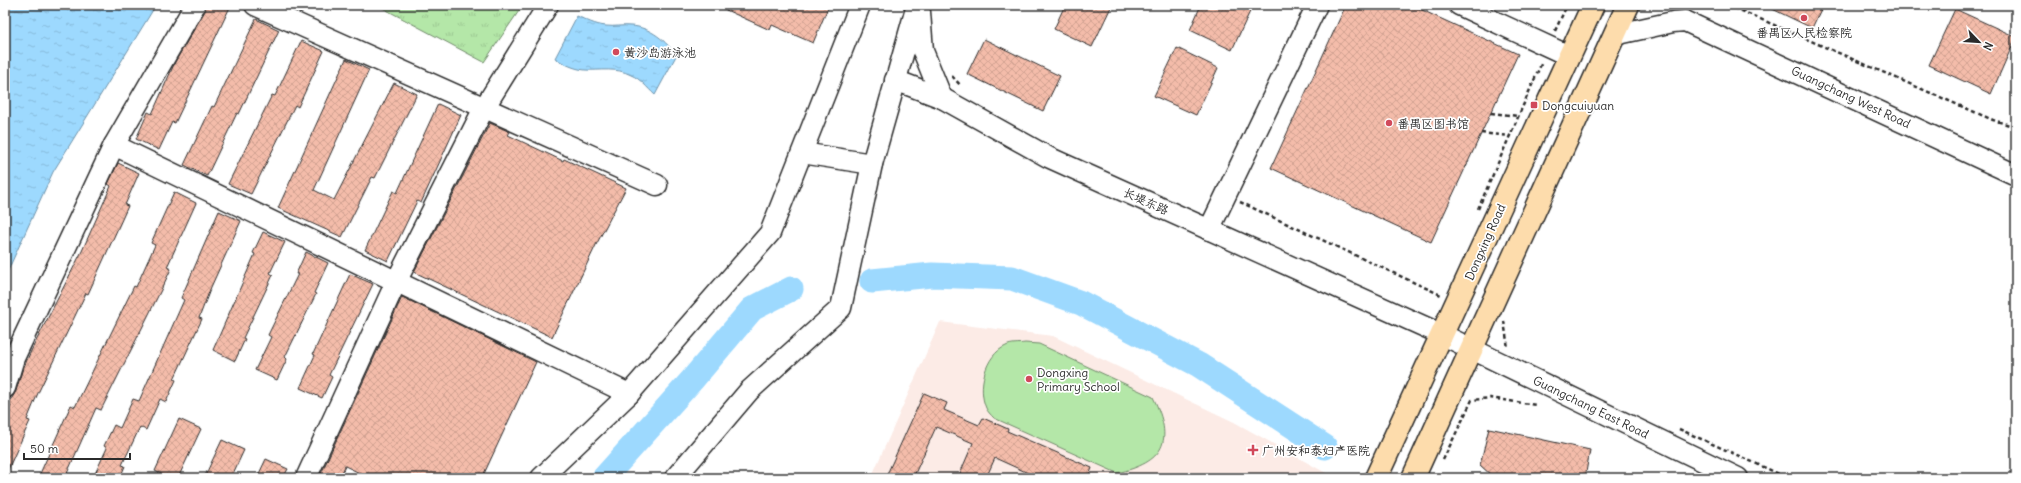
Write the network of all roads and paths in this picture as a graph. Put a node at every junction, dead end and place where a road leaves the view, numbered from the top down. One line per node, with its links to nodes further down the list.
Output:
1 (195, 5): 23 (street)
2 (255, 5): 17 (street)
3 (548, 5): 17 (street)
4 (860, 5): 24 (street)
5 (918, 5): 15 (street); 16 (street)
6 (1317, 5): 28 (street)
7 (1459, 5): 14 (street)
8 (1593, 5): 14 (main road, Dongxing Road)
9 (1628, 5): 13 (main road)
10 (1673, 5): 12 (street)
11 (1728, 5): 20 (path)
12 (1685, 21): 13 (street); 26 (street, Guangchang West Road)
13 (1614, 35): 34 (main road)
14 (1569, 56): 33 (main road, Dongxing Road)
15 (895, 80): 16 (street, 长堤东路); 25 (street)
16 (942, 98): 29 (street, 长堤东路)
17 (484, 108): 27 (street); 30 (street)
18 (1491, 112): 19 (path)
19 (1519, 116)
20 (2016, 127)
21 (1481, 133): 22 (path)
22 (1510, 136)
23 (114, 145): 30 (street); 36 (street)
24 (802, 153): 25 (street); 37 (street)
25 (872, 164): 43 (street)
26 (2016, 175)
27 (657, 186)
28 (1225, 195): 29 (street); 31 (path)
29 (1209, 230): 33 (street, 长堤东路)
30 (396, 282): 37 (street); 41 (street)
31 (1441, 295)
32 (1505, 315): 35 (path)
33 (1443, 335): 34 (street, Guangchang East Road); 44 (main road, Dongxing Road)
34 (1472, 350): 45 (main road); 46 (street, Guangchang East Road)
35 (1508, 352)
36 (5, 388)
37 (629, 394): 42 (street)
38 (1536, 405): 40 (path)
39 (1673, 426): 47 (path)
40 (1441, 464)
41 (306, 478)
42 (541, 478)
43 (675, 478)
44 (1376, 478)
45 (1414, 478)
46 (1738, 478)
47 (1788, 478)

